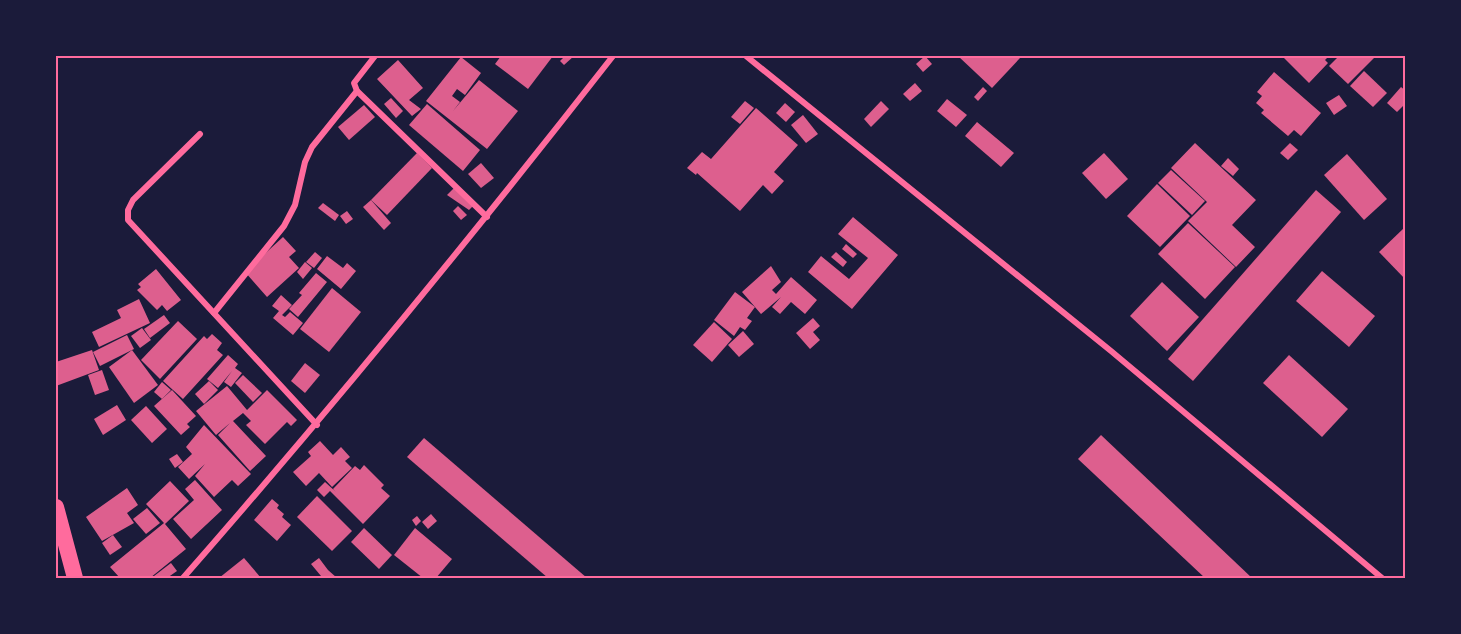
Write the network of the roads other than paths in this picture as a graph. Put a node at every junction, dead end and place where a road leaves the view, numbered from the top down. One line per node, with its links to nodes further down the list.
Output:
1 (375, 56): 4 (street)
2 (613, 56): 6 (street)
3 (746, 56): 13 (street)
4 (357, 91): 6 (street); 7 (street)
5 (200, 134): 7 (street)
6 (487, 217): 8 (street)
7 (214, 313): 8 (street)
8 (317, 425): 12 (street)
9 (56, 507): 10 (highway)
10 (60, 544): 11 (highway)
11 (75, 579)
12 (183, 579)
13 (1382, 579)

